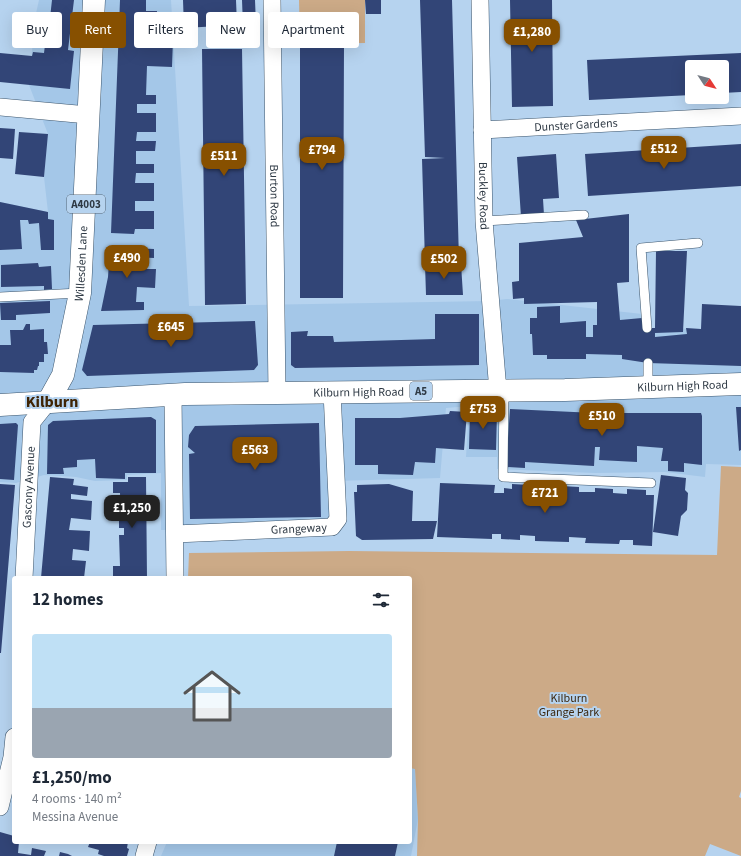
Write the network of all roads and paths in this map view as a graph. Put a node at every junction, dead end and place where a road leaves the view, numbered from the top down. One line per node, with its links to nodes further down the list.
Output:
1 (94, 0): 5 (main road, Willesden Lane / A4003)
2 (272, 0): 18 (street, Burton Road)
3 (480, 0): 7 (street, Buckley Road)
4 (0, 107): 5 (street)
5 (88, 115): 11 (main road, Willesden Lane / A4003)
6 (741, 116): 7 (street, Dunster Gardens)
7 (482, 130): 9 (street, Buckley Road)
8 (584, 215): 9 (lane)
9 (484, 221): 17 (street, Buckley Road)
10 (698, 243): 13 (lane)
11 (80, 294): 12 (lane); 21 (main road, Willesden Lane / A4003)
12 (0, 297)
13 (647, 328)
14 (648, 363): 16 (lane)
15 (741, 384): 16 (main road, Kilburn High Road / A5)
16 (648, 387): 17 (main road, Kilburn High Road / A5)
17 (501, 390): 19 (main road, Kilburn High Road / A5); 23 (lane)
18 (277, 392): 19 (main road, Kilburn High Road / A5); 20 (main road, Kilburn High Road / A5)
19 (332, 392): 24 (street, Grangeway)
20 (173, 395): 21 (main road, Kilburn High Road / A5); 24 (street)
21 (48, 402): 22 (main road, Kilburn High Road / A5); 25 (street, Gascony Avenue)
22 (0, 405)
23 (651, 483)
24 (175, 534): 26 (street)
25 (24, 576)
26 (175, 576)
27 (12, 754): 28 (street)
28 (0, 807)
29 (147, 844): 30 (street)
30 (144, 856)

